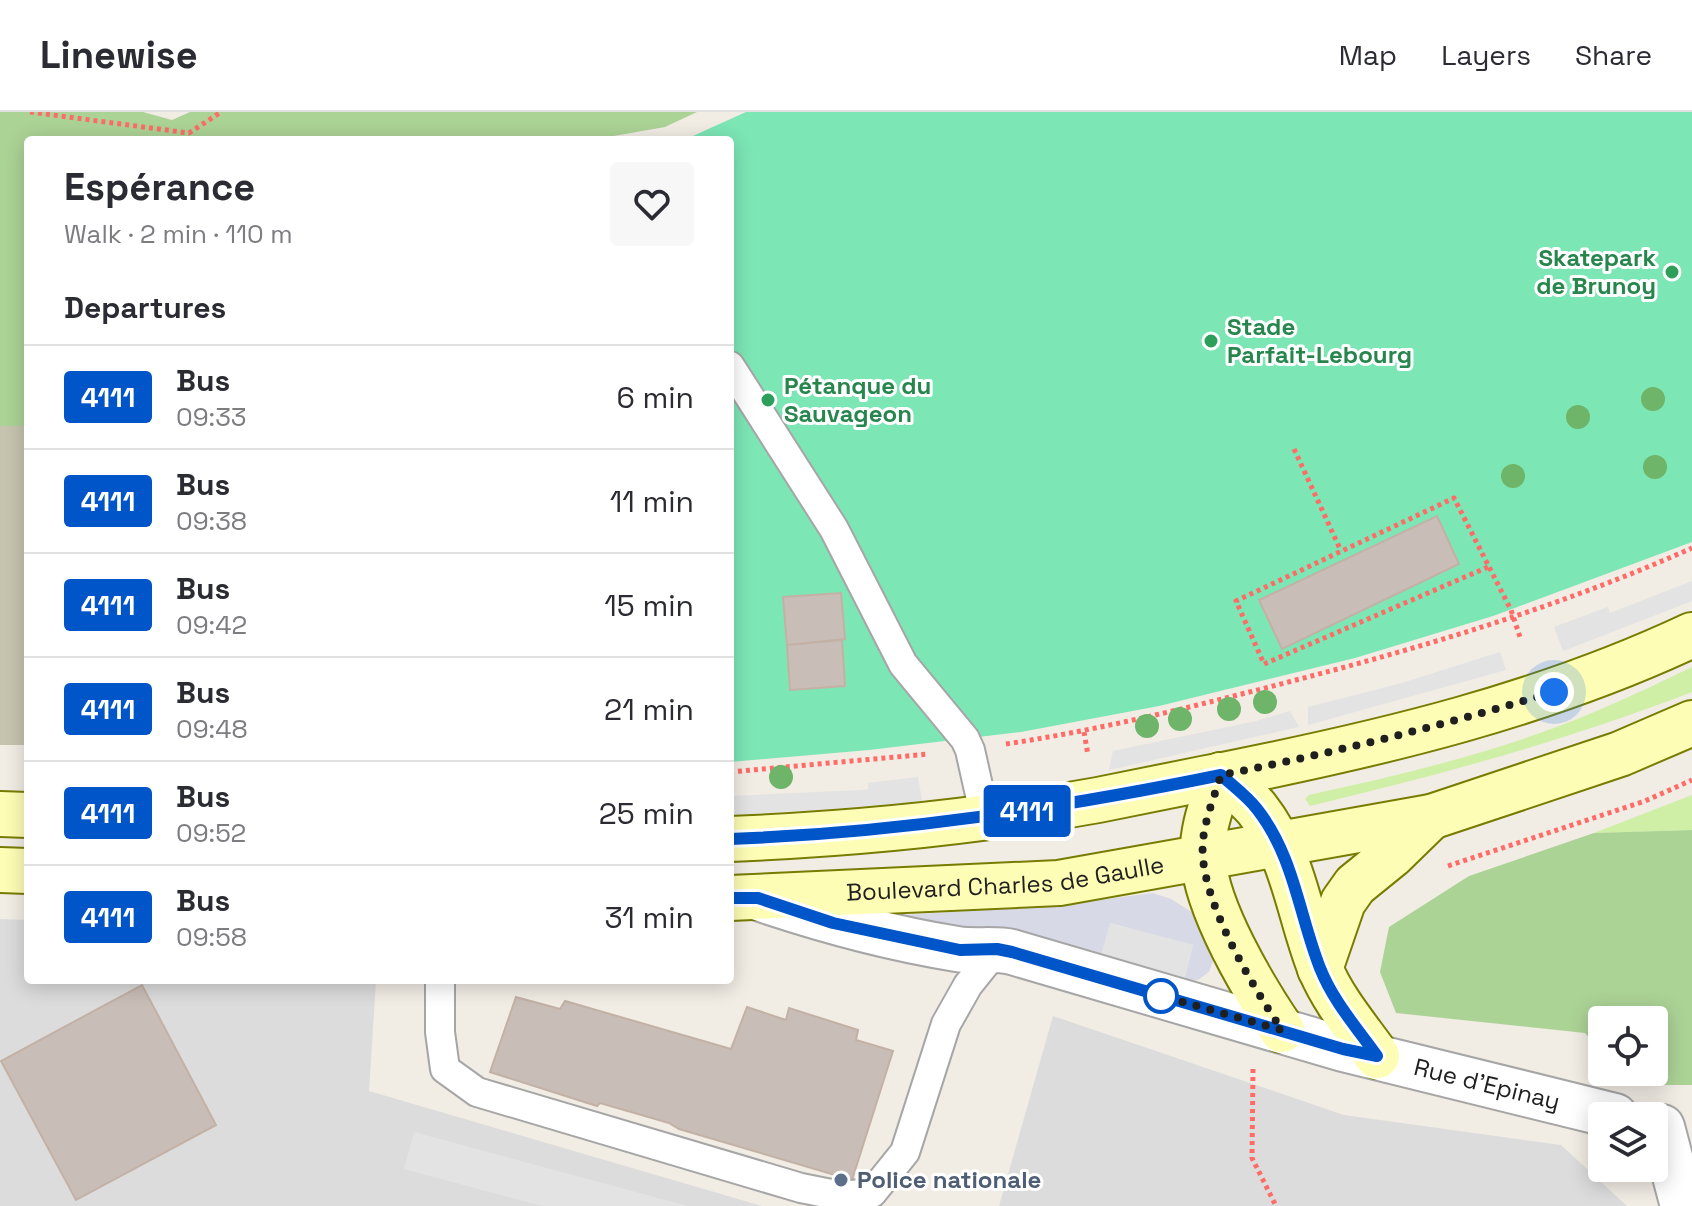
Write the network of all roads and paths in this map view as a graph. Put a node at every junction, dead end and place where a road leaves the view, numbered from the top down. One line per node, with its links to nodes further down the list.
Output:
1 (30, 112): 2 (path)
2 (221, 112)
3 (734, 372): 12 (lane)
4 (1294, 449): 6 (path)
5 (1692, 548): 8 (path)
6 (1341, 551): 7 (path); 7 (path)
7 (1488, 567): 8 (path)
8 (1514, 618): 10 (path); 12 (path)
9 (1692, 635): 14 (main road)
10 (1520, 637)
11 (1692, 723): 19 (main road, Boulevard Charles de Gaulle)
12 (970, 750): 13 (path); 18 (lane)
13 (734, 772)
14 (1221, 775): 18 (main road); 21 (main road); 22 (main road)
15 (1692, 780): 23 (path)
16 (0, 814): 17 (main road)
17 (24, 815)
18 (985, 817): 20 (main road)
19 (1431, 817): 21 (main road, Boulevard Charles de Gaulle); 28 (main road)
20 (734, 839)
21 (1279, 843): 22 (main road, Boulevard Charles de Gaulle); 28 (main road)
22 (1203, 858): 26 (main road, Boulevard Charles de Gaulle); 30 (main road)
23 (1445, 867)
24 (0, 870): 25 (main road)
25 (24, 871)
26 (744, 898): 27 (street, Rue d'Epinay)
27 (997, 949): 29 (lane); 30 (street, Rue d'Epinay)
28 (1320, 969): 31 (main road)
29 (440, 984)
30 (1282, 1030): 31 (street, Rue d'Epinay)
31 (1377, 1056): 33 (street, Rue d'Epinay)
32 (1253, 1086): 35 (path)
33 (1588, 1110)
34 (1669, 1127): 36 (street)
35 (1276, 1206)
36 (1683, 1206)

